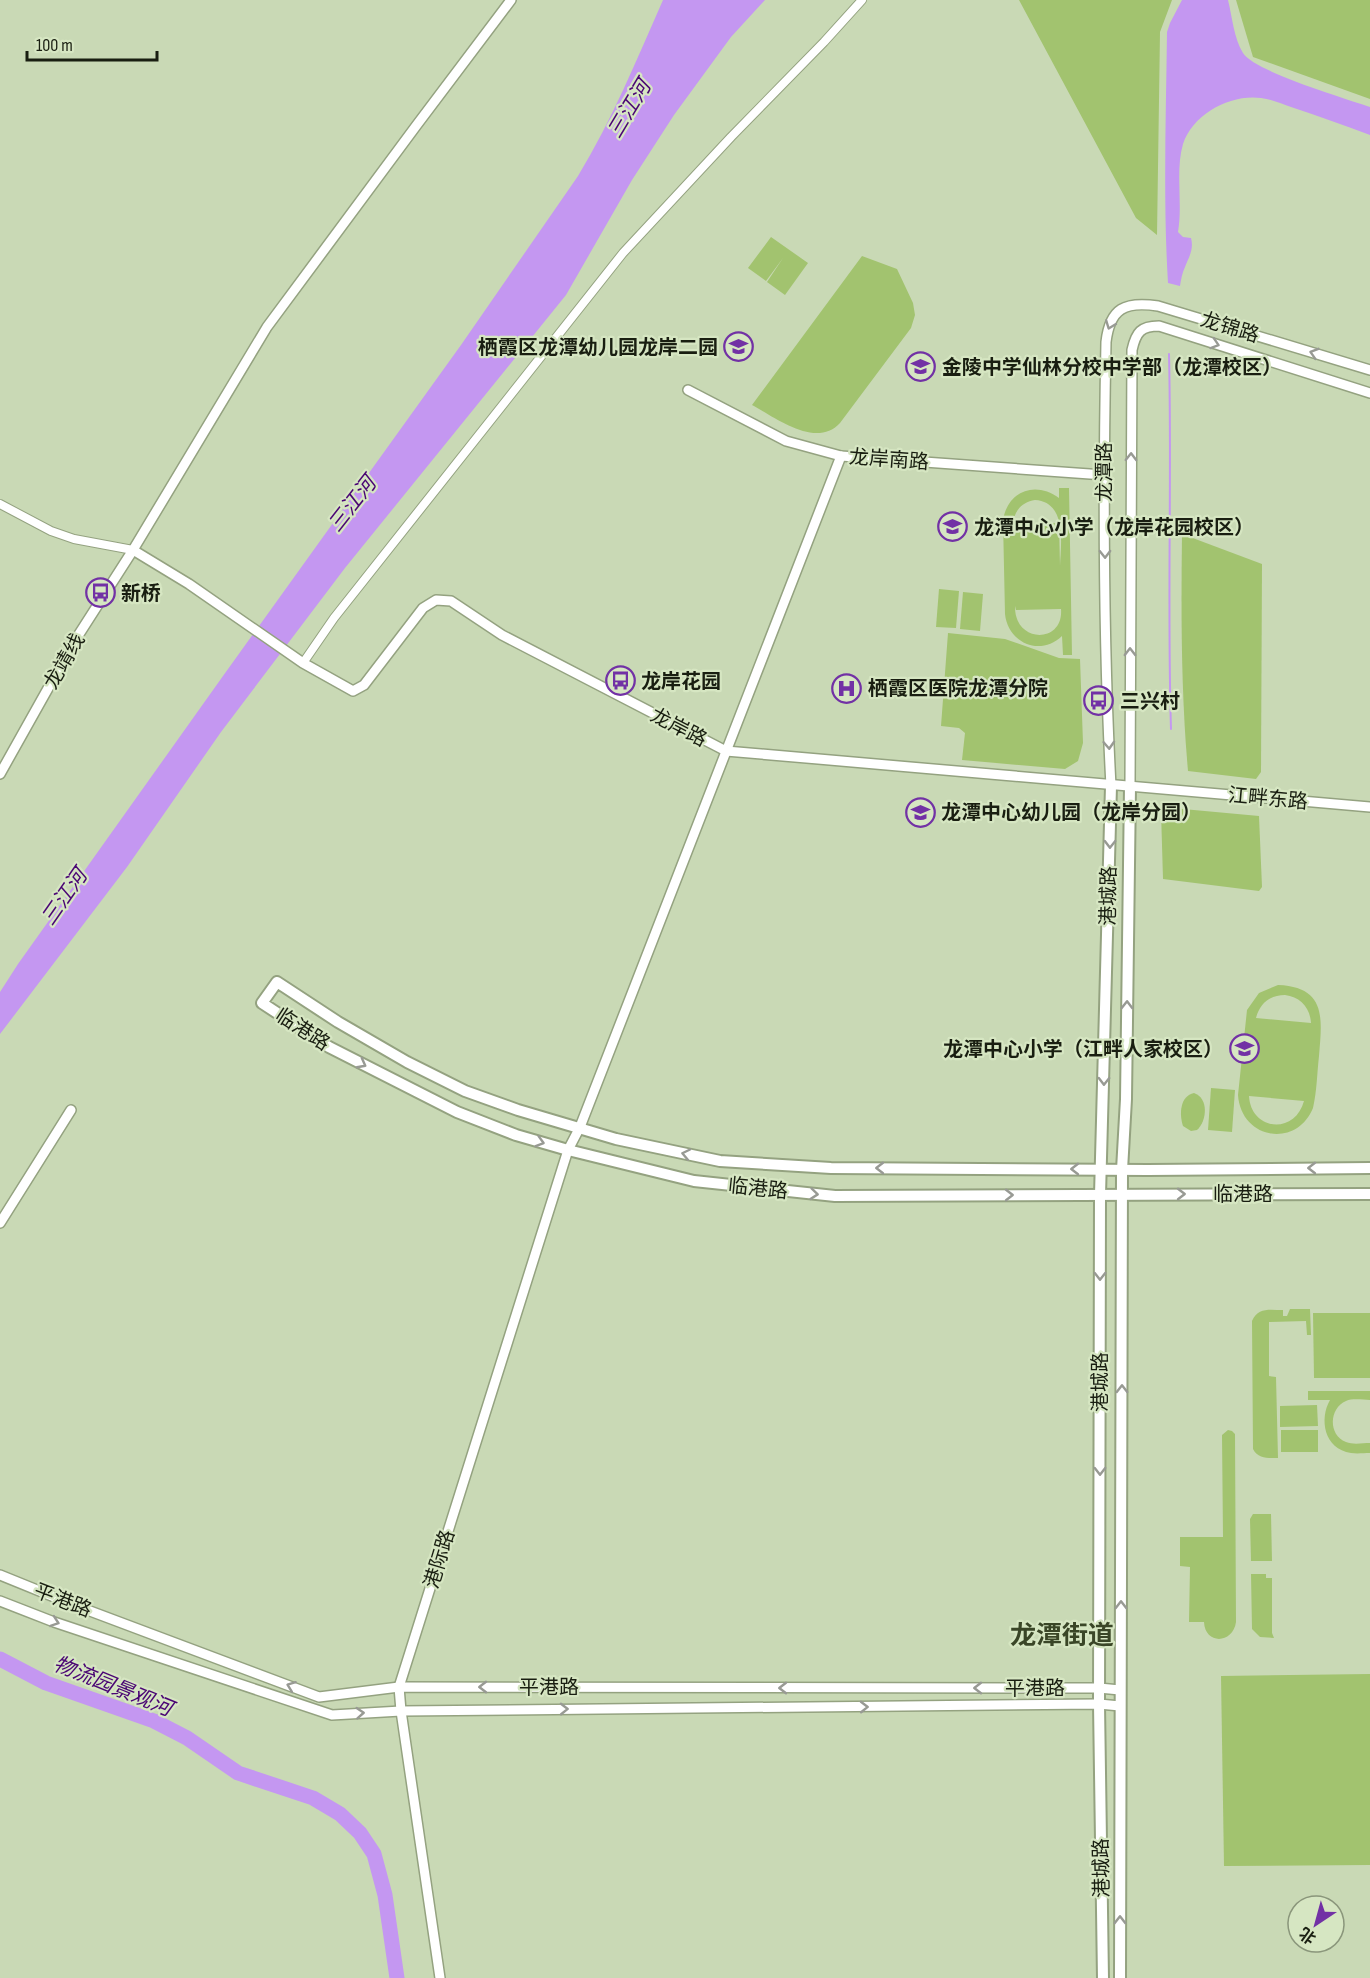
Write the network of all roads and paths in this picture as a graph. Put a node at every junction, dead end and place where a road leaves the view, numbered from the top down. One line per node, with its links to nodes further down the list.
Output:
1 (511, 0): 11 (street, 龙靖线)
2 (862, 0): 12 (street)
3 (1158, 306): 5 (street, 龙锦路, one-way to 3); 9 (street, 龙潭路, one-way to 9)
4 (1159, 326): 7 (street, 龙锦路, one-way to 7); 16 (street, 龙潭路, one-way to 4)
5 (1370, 370)
6 (688, 390): 8 (street, 龙岸南路)
7 (1370, 393)
8 (841, 456): 9 (street, 龙岸南路); 13 (street, 港际路)
9 (1104, 475): 15 (street, 龙潭路, one-way to 15)
10 (0, 504): 11 (street)
11 (133, 550): 12 (street); 14 (street, 龙靖线)
12 (303, 663): 13 (street, 龙岸路)
13 (726, 751): 15 (street, 龙岸路); 19 (street, 港际路)
14 (0, 774)
15 (1111, 786): 16 (street, 龙岸路); 22 (main road, 港城路, one-way to 22)
16 (1130, 787): 17 (street, 江畔东路); 23 (main road, 港城路, one-way to 16)
17 (1370, 807)
18 (71, 1110): 27 (street)
19 (580, 1127): 20 (street, 港际路); 20 (main road, 临港路, one-way to 20); 22 (main road, 临港路, one-way to 19)
20 (568, 1150): 26 (main road, 临港路, one-way to 26); 30 (street, 港际路)
21 (1370, 1168): 23 (main road, 临港路, one-way to 23)
22 (1101, 1170): 23 (main road, 临港路); 26 (main road, 港城路)
23 (1122, 1170): 24 (main road, 港城路)
24 (1123, 1194): 25 (main road, 临港路, one-way to 25); 26 (main road, 临港路); 32 (main road, 港城路, one-way to 24)
25 (1370, 1194)
26 (1100, 1195): 31 (main road, 港城路, one-way to 31)
27 (0, 1223)
28 (0, 1575): 30 (street, 平港路, one-way to 28)
29 (0, 1601): 35 (street, 平港路, one-way to 35)
30 (399, 1687): 31 (street, 平港路, one-way to 30); 35 (street, 港际路)
31 (1099, 1688): 32 (street, 平港路); 33 (main road, 港城路)
32 (1120, 1690): 34 (main road, 港城路)
33 (1099, 1704): 34 (street, 平港路); 35 (street, 平港路, one-way to 33); 37 (main road, 港城路)
34 (1120, 1706): 38 (main road, 港城路, one-way to 34)
35 (400, 1711): 36 (street, 港际路)
36 (440, 1978)
37 (1103, 1978)
38 (1120, 1978)

